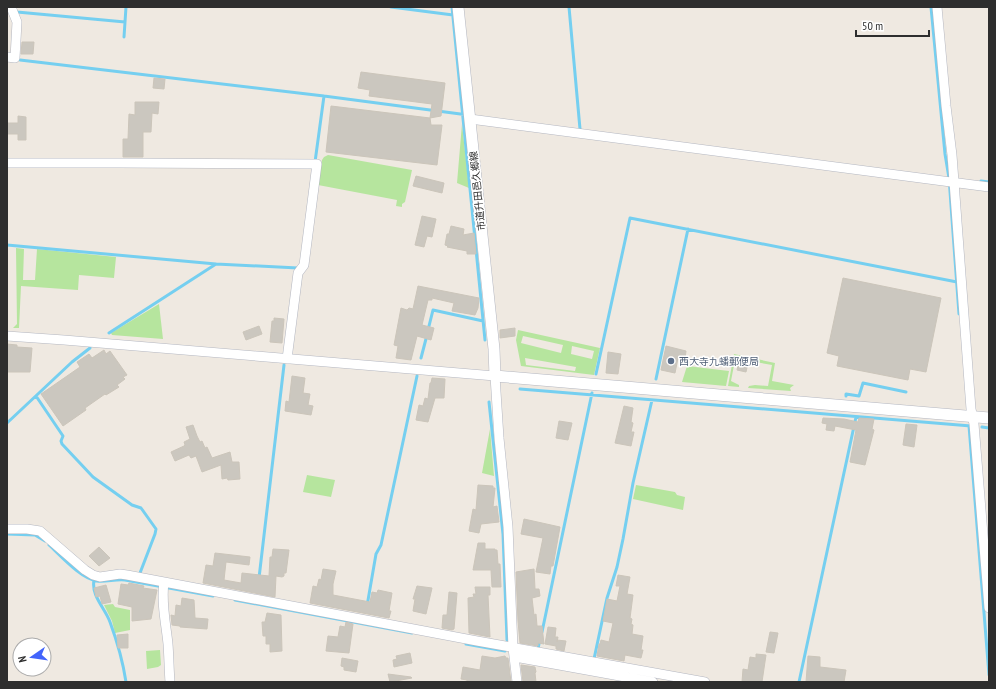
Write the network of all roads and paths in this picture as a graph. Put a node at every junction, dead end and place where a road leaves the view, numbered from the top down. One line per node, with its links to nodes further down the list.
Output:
1 (11, 7): 4 (street)
2 (458, 7): 5 (street, 市道升田邑久郷線)
3 (937, 7): 7 (street)
4 (7, 57)
5 (469, 116): 7 (street); 11 (street, 市道升田邑久郷線)
6 (7, 164): 10 (street)
7 (951, 180): 8 (street); 12 (street)
8 (989, 187)
9 (7, 336): 10 (street)
10 (287, 359): 11 (street)
11 (495, 376): 12 (street); 17 (street)
12 (972, 416): 13 (street); 16 (street)
13 (989, 418)
14 (7, 529): 15 (street)
15 (164, 586): 17 (street); 19 (street)
16 (989, 608)
17 (513, 648): 18 (street); 22 (street)
18 (515, 657): 20 (street); 21 (street)
19 (170, 682)
20 (517, 682)
21 (653, 682)
22 (705, 682)

